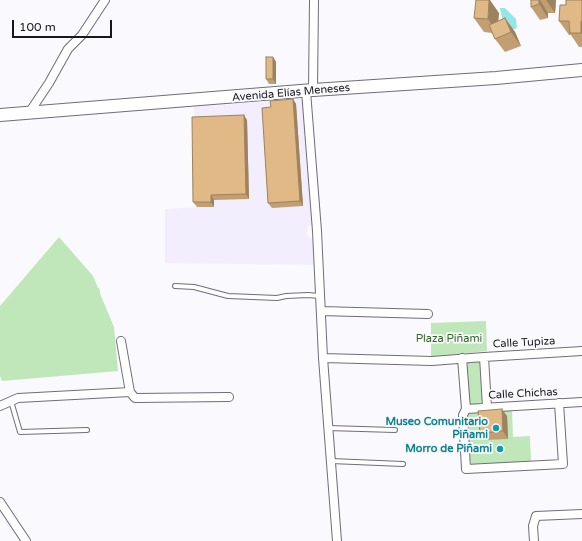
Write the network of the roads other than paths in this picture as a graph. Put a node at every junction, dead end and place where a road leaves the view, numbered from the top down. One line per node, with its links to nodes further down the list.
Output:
1 (105, 0): 5 (street)
2 (314, 0): 4 (street)
3 (582, 70): 4 (main road, Avenida Elías Meneses)
4 (310, 91): 5 (main road, Avenida Elías Meneses); 8 (street)
5 (29, 113): 6 (main road, Avenida Elías Meneses)
6 (0, 115)
7 (175, 286): 8 (lane)
8 (320, 296): 9 (street)
9 (321, 311): 10 (street); 14 (street)
10 (428, 314)
11 (121, 341): 16 (street)
12 (582, 351): 13 (street, Calle Tupiza)
13 (484, 357): 15 (street, Calle Tupiza); 22 (street)
14 (323, 358): 15 (street, Calle Tupiza); 24 (street)
15 (462, 358): 23 (street)
16 (130, 392): 17 (street); 18 (street)
17 (229, 397)
18 (11, 400): 21 (street); 25 (lane)
19 (582, 402): 20 (street, Calle Chichas)
20 (559, 403): 22 (street, Calle Chichas); 23 (street)
21 (0, 406)
22 (487, 407): 23 (street, Calle Chichas)
23 (466, 409)
24 (328, 428): 26 (lane); 27 (street)
25 (87, 430)
26 (395, 430)
27 (331, 461): 28 (lane); 32 (street)
28 (403, 464)
29 (0, 502): 31 (street)
30 (582, 514): 33 (street)
31 (26, 541)
32 (337, 541)
33 (534, 541)

